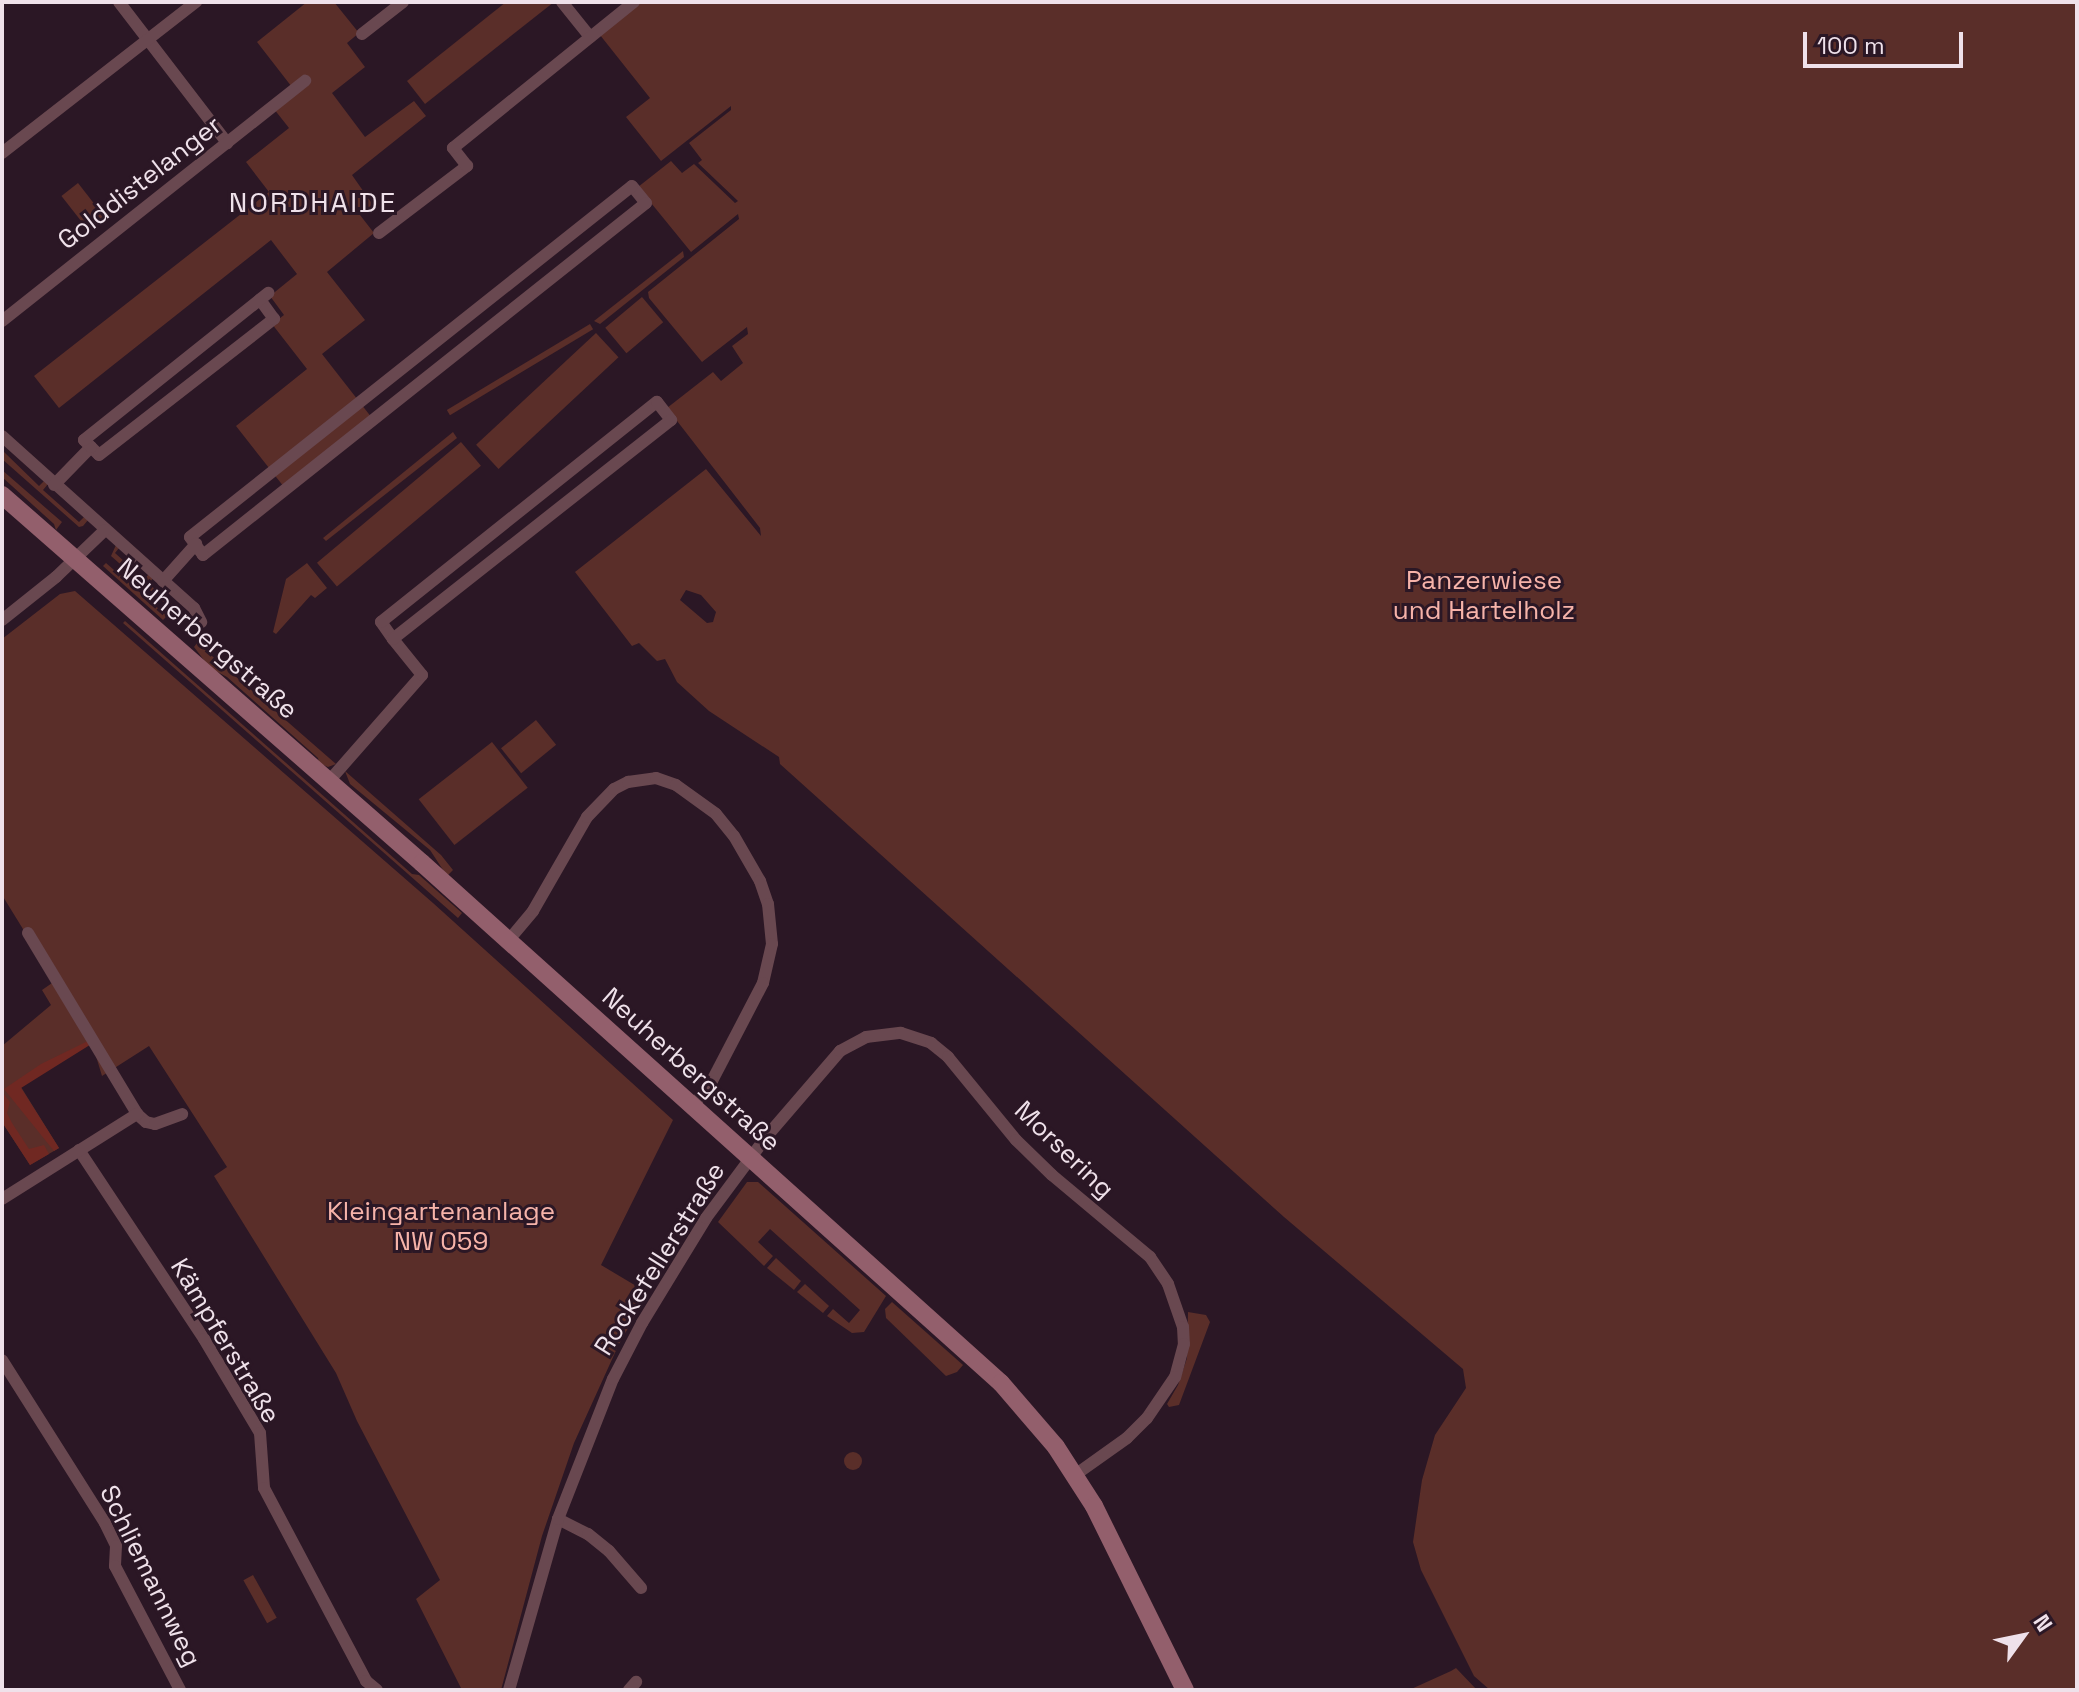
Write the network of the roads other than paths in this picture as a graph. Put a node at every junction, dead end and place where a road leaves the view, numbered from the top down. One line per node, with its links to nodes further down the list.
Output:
1 (119, 2): 8 (street)
2 (196, 2): 8 (street)
3 (403, 2): 6 (street)
4 (562, 2): 7 (street)
5 (634, 2): 7 (street)
6 (362, 34)
7 (590, 37): 12 (street)
8 (148, 39): 10 (street); 11 (street)
9 (305, 81): 10 (street, Golddistelanger)
10 (227, 143): 15 (street, Golddistelanger)
11 (2, 153)
12 (379, 233)
13 (554, 248): 14 (street); 14 (street); 16 (street)
14 (568, 266): 17 (street)
15 (2, 321)
16 (420, 354): 17 (street); 20 (street)
17 (434, 372): 23 (street)
18 (106, 422): 21 (street); 21 (street); 22 (street)
19 (2, 436): 25 (street, Neuherbergstraße)
20 (315, 438): 23 (street); 24 (street)
21 (120, 439): 22 (street)
22 (91, 447): 25 (street)
23 (329, 455): 27 (street)
24 (263, 480): 27 (street); 31 (street)
25 (54, 485): 30 (street, Neuherbergstraße)
26 (2, 495): 32 (main road, Neuherbergstraße)
27 (276, 497): 31 (street)
28 (520, 509): 29 (street); 29 (street); 36 (street)
29 (534, 527): 36 (street)
30 (105, 530): 32 (street, Neuherbergstraße); 33 (street, Neuherbergstraße)
31 (196, 544): 33 (street)
32 (75, 559): 34 (street); 37 (main road, Neuherbergstraße)
33 (163, 581): 35 (street, Neuherbergstraße)
34 (2, 620)
35 (201, 622)
36 (393, 639): 37 (street)
37 (329, 781): 39 (main road, Neuherbergstraße)
38 (28, 933): 41 (street)
39 (508, 941): 40 (main road, Neuherbergstraße); 40 (street)
40 (692, 1107): 44 (main road, Neuherbergstraße)
41 (137, 1114): 42 (street); 43 (street)
42 (182, 1114)
43 (79, 1150): 45 (street); 51 (street, Kämpferstraße)
44 (750, 1158): 47 (main road, Neuherbergstraße); 47 (street, Morsering); 48 (street, Rockefellerstraße)
45 (2, 1199)
46 (2, 1360): 50 (street, Schliemannweg)
47 (1075, 1475): 53 (main road, Neuherbergstraße)
48 (558, 1519): 49 (street); 52 (street, Rockefellerstraße)
49 (641, 1588)
50 (180, 1690)
51 (377, 1690)
52 (509, 1690)
53 (1185, 1690)

